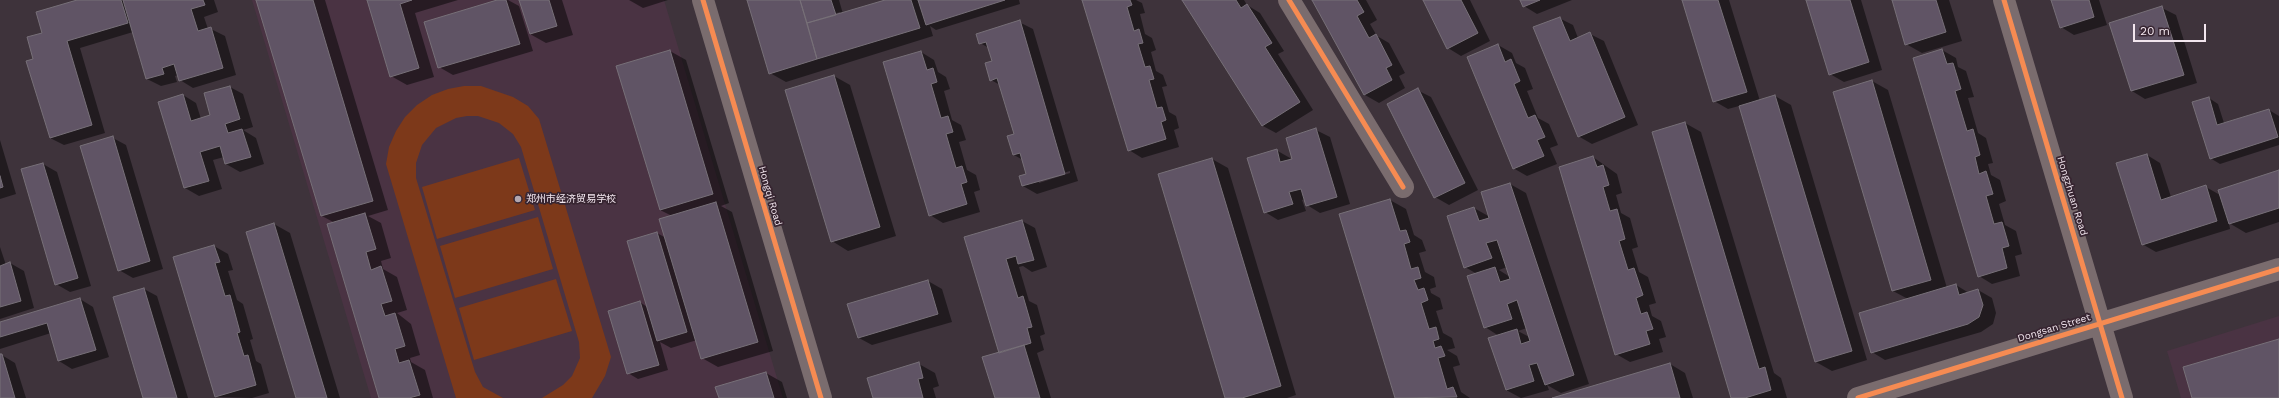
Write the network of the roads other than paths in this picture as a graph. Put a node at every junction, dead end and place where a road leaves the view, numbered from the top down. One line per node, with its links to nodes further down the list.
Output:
1 (703, 0): 7 (street, Hongqi Road)
2 (1289, 0): 4 (street)
3 (2004, 0): 6 (street, Hongzhuan Road)
4 (1403, 187)
5 (2279, 269): 6 (street, Dongsan Street)
6 (2100, 323): 8 (street, Dongsan Street); 9 (street, Hongzhuan Road)
7 (821, 398)
8 (1858, 398)
9 (2122, 398)

